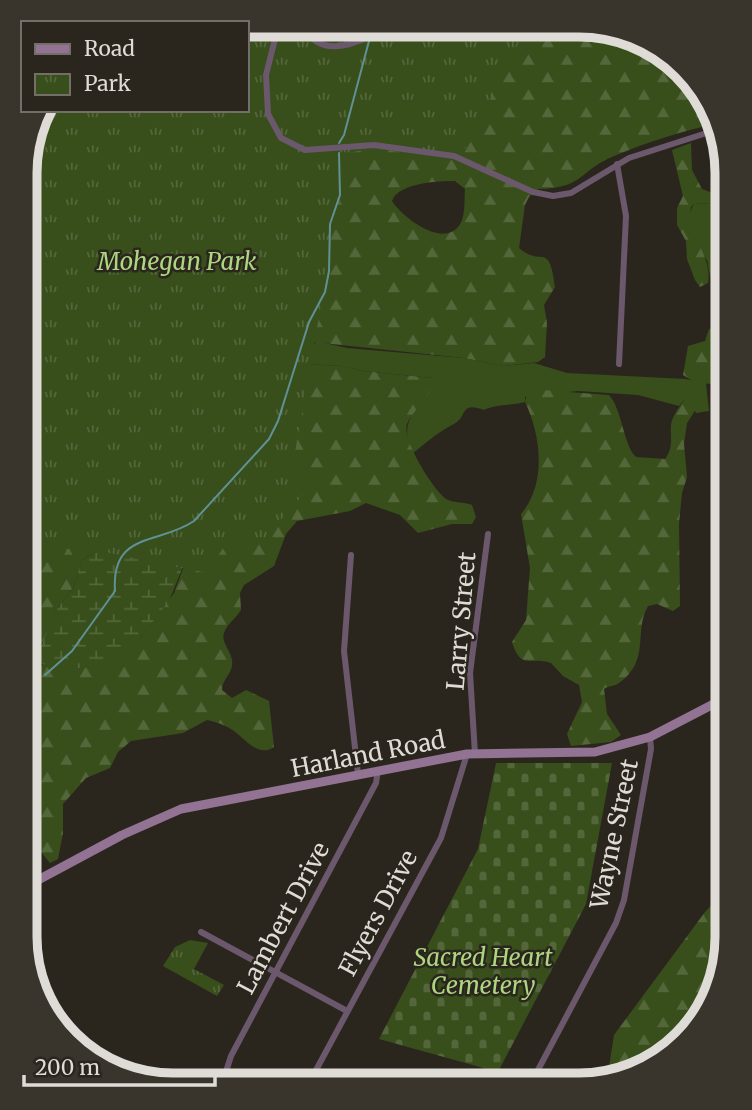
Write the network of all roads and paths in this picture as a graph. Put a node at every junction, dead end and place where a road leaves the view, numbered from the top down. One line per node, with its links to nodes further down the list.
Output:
1 (276, 37): 5 (street)
2 (313, 37): 3 (street)
3 (365, 37)
4 (709, 132): 5 (street)
5 (617, 164): 6 (street)
6 (619, 364)
7 (488, 534): 11 (street, Larry Street)
8 (351, 555): 13 (street)
9 (715, 703): 10 (main road, Harland Road)
10 (650, 737): 11 (main road, Harland Road); 20 (street, Wayne Street)
11 (471, 754): 12 (main road, Harland Road); 17 (street, Flyers Drive)
12 (378, 770): 13 (main road, Harland Road); 16 (street, Lambert Drive)
13 (358, 774): 14 (main road, Harland Road)
14 (37, 880)
15 (201, 932): 16 (street)
16 (274, 972): 17 (street); 18 (street, Lambert Drive)
17 (347, 1011): 19 (street, Flyers Drive)
18 (226, 1073)
19 (314, 1073)
20 (536, 1073)

